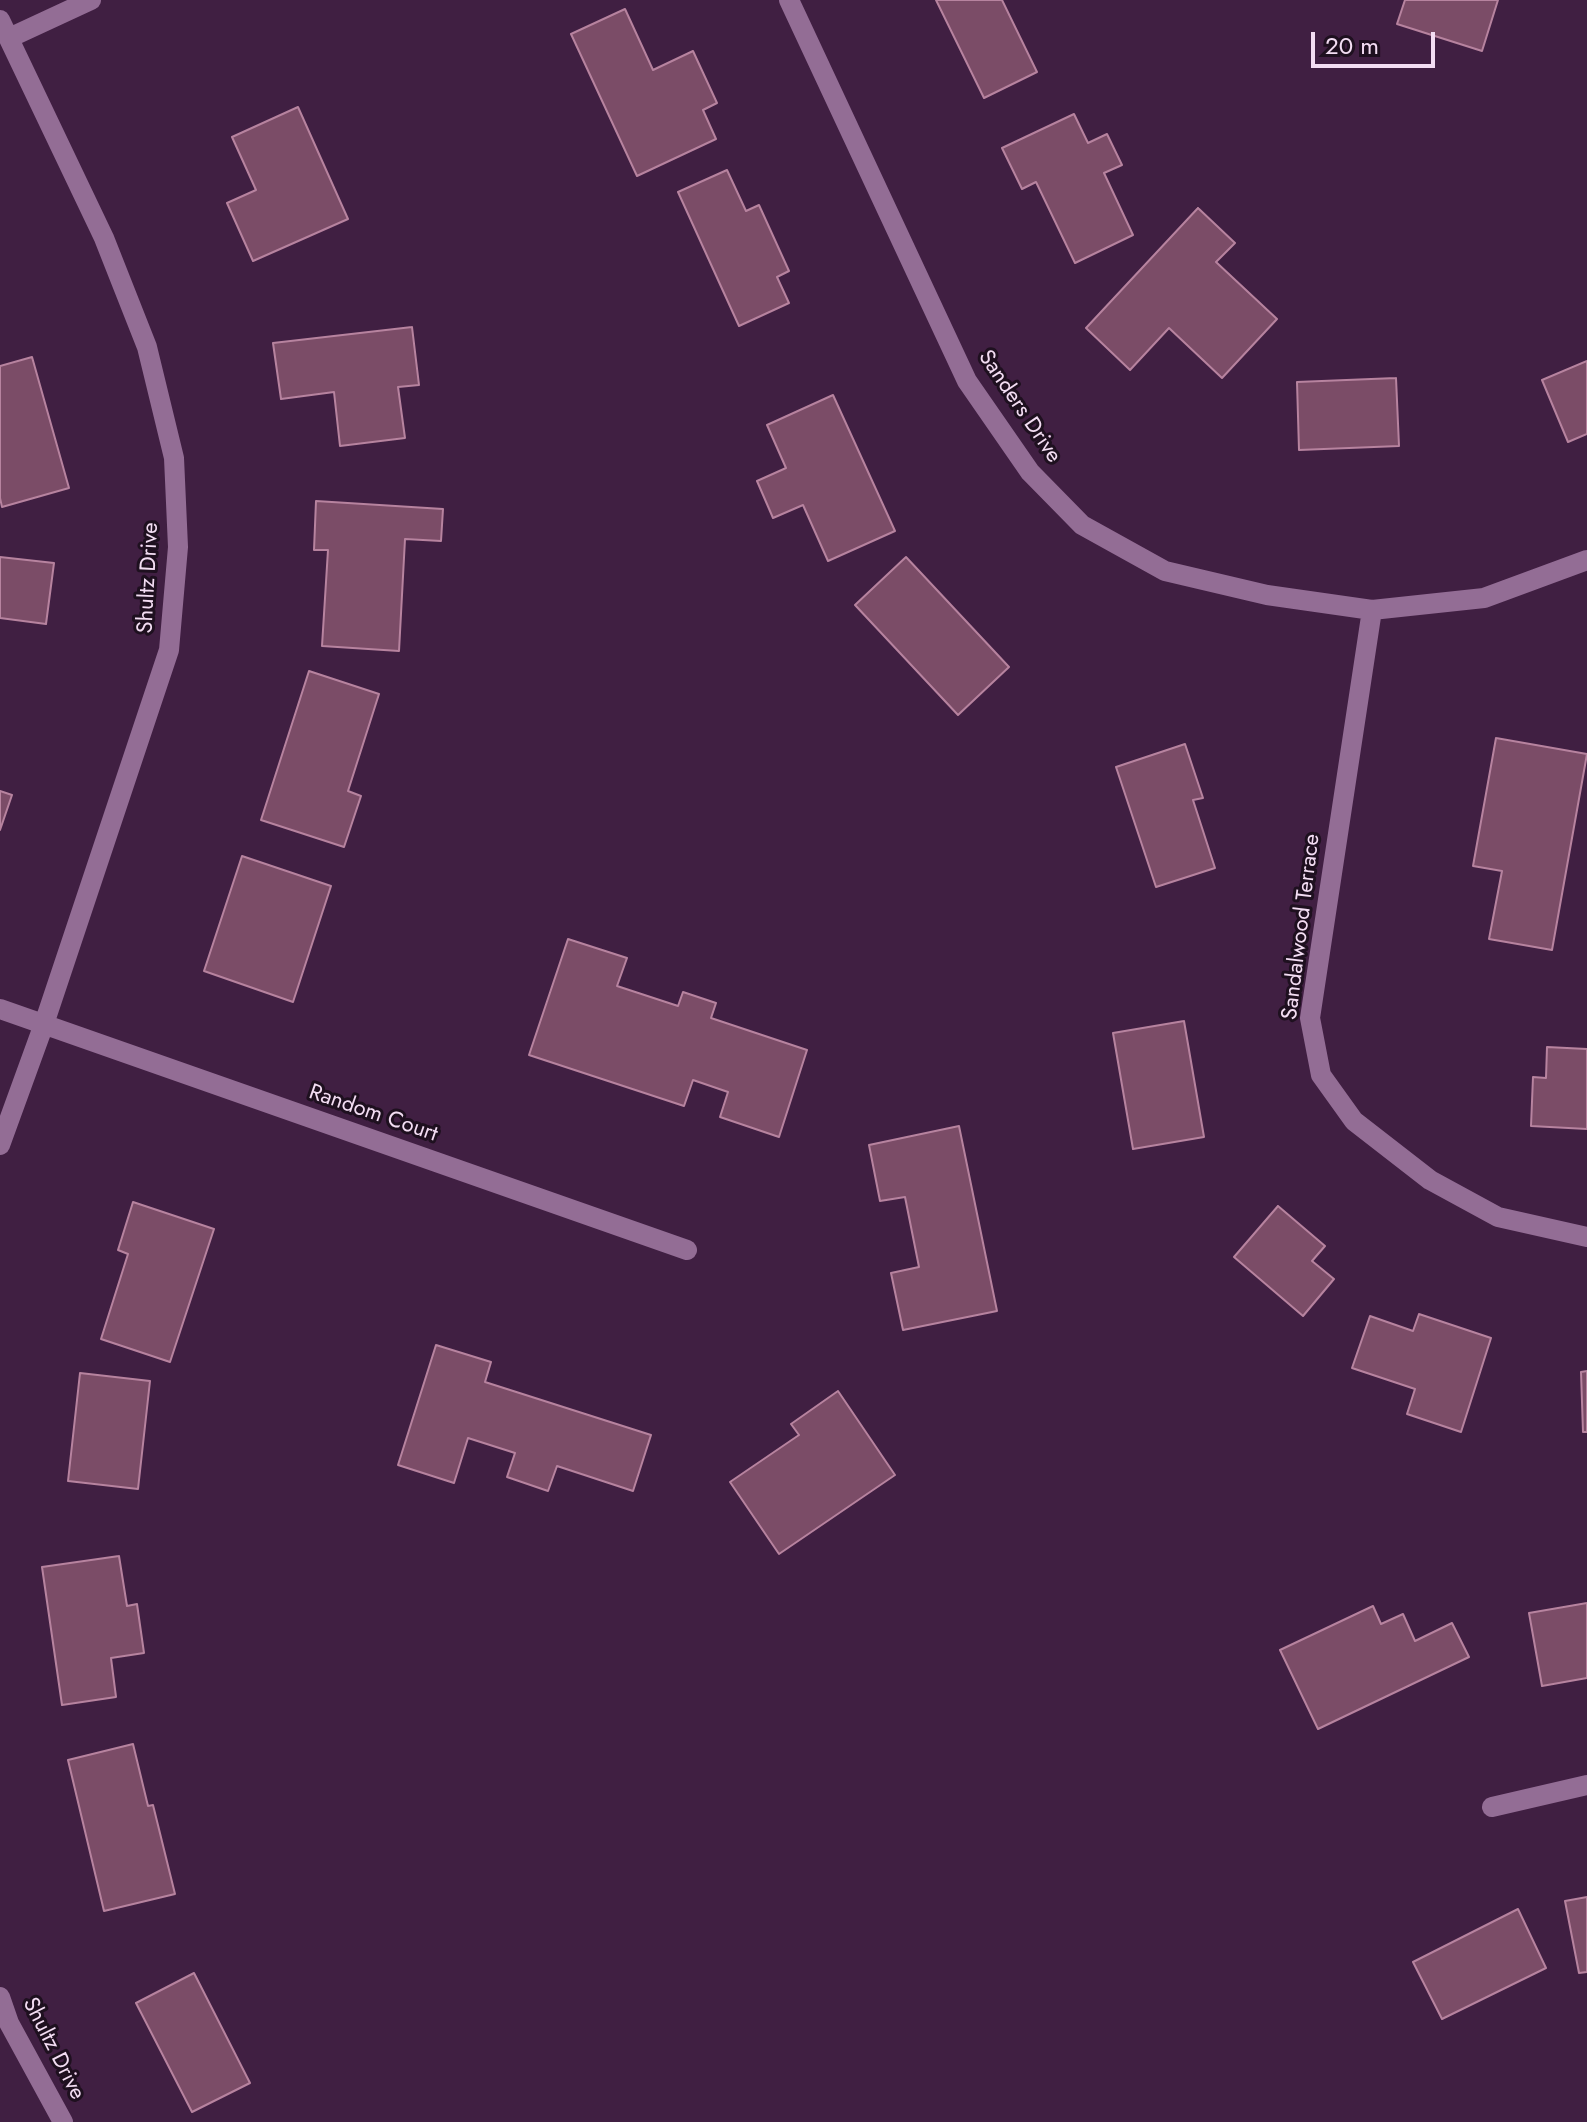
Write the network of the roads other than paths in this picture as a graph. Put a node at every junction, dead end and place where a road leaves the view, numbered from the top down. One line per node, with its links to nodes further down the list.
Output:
1 (91, 0): 3 (street)
2 (789, 0): 5 (street, Sanders Drive)
3 (4, 29): 7 (street, Shultz Drive)
4 (1587, 560): 5 (street, Sanders Drive)
5 (1372, 610): 9 (street, Sandalwood Terrace)
6 (0, 1009): 7 (street, Random Court)
7 (44, 1024): 8 (street, Shultz Drive); 10 (street, Random Court)
8 (0, 1145)
9 (1587, 1237)
10 (687, 1250)
11 (1587, 1785): 12 (street)
12 (1492, 1807)
13 (0, 1997): 14 (street, Shultz Drive)
14 (63, 2122)

